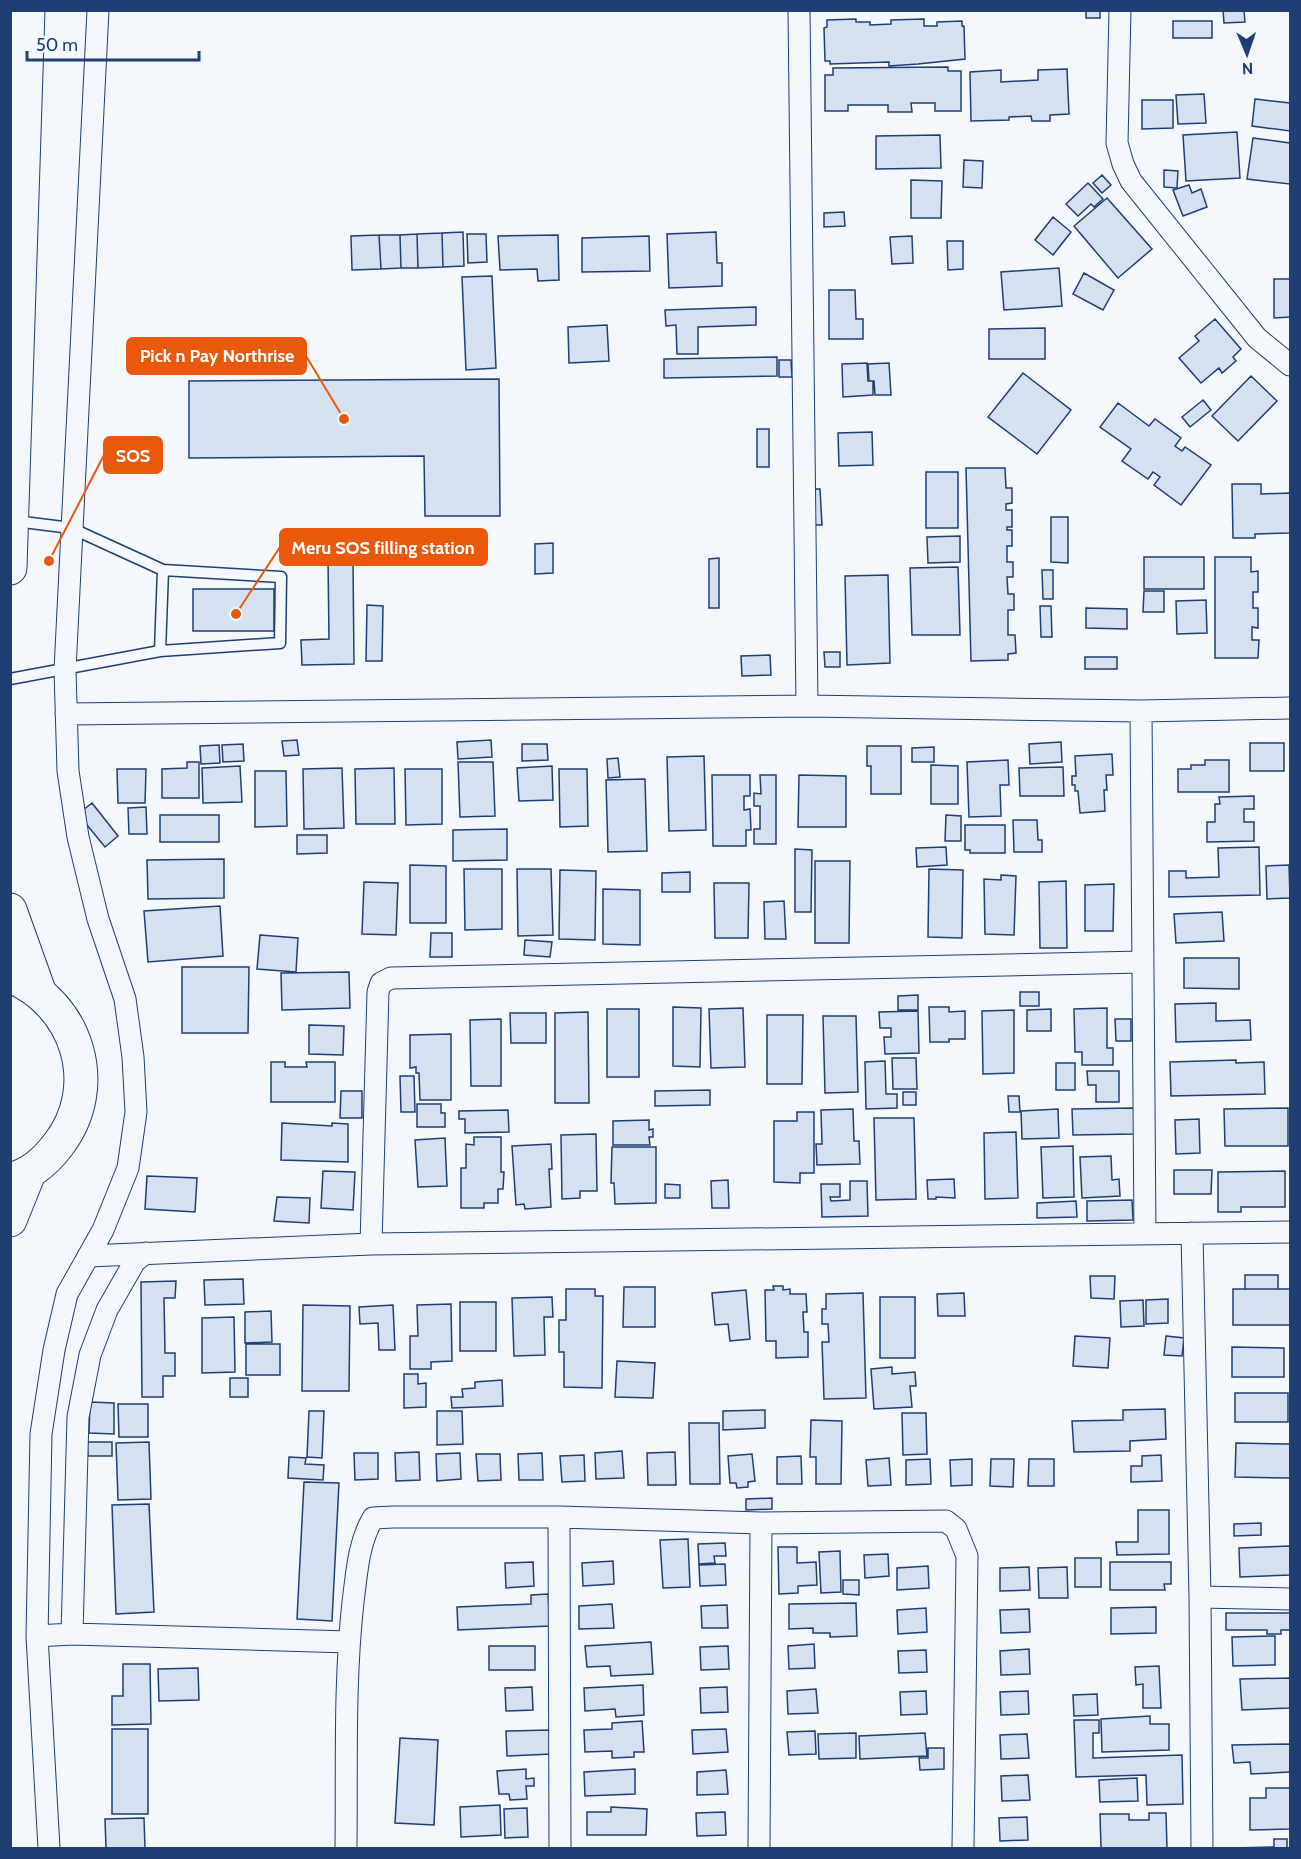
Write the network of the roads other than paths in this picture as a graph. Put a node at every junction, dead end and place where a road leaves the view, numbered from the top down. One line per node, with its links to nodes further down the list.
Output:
1 (28, 10): 6 (main road)
2 (98, 10): 7 (street)
3 (799, 10): 13 (street)
4 (1120, 10): 5 (street)
5 (1290, 365)
6 (12, 521): 7 (lane); 8 (main road)
7 (71, 528): 9 (lane); 11 (street)
8 (10, 568)
9 (163, 570): 10 (lane); 10 (lane)
10 (160, 651): 11 (lane)
11 (65, 670): 12 (lane); 16 (street)
12 (10, 679)
13 (807, 706): 15 (street); 16 (street)
14 (1290, 708): 15 (street)
15 (1141, 711): 18 (street)
16 (66, 714): 27 (street)
17 (10, 910): 19 (main road)
18 (1142, 962): 23 (street); 25 (street)
19 (25, 983): 20 (main road)
20 (20, 1176): 21 (main road)
21 (10, 1221)
22 (1290, 1232): 24 (street)
23 (1145, 1233): 24 (street); 25 (street)
24 (1192, 1233): 30 (street)
25 (371, 1244): 26 (street)
26 (146, 1252): 27 (street); 32 (street)
27 (88, 1256): 33 (street)
28 (559, 1517): 29 (street); 34 (street); 37 (street)
29 (761, 1523): 38 (street); 39 (street)
30 (1200, 1596): 31 (street); 40 (street)
31 (1290, 1599)
32 (72, 1634): 33 (street); 34 (street)
33 (37, 1636): 35 (street)
34 (349, 1642): 36 (street)
35 (49, 1848)
36 (346, 1848)
37 (561, 1848)
38 (759, 1848)
39 (963, 1848)
40 (1202, 1848)

